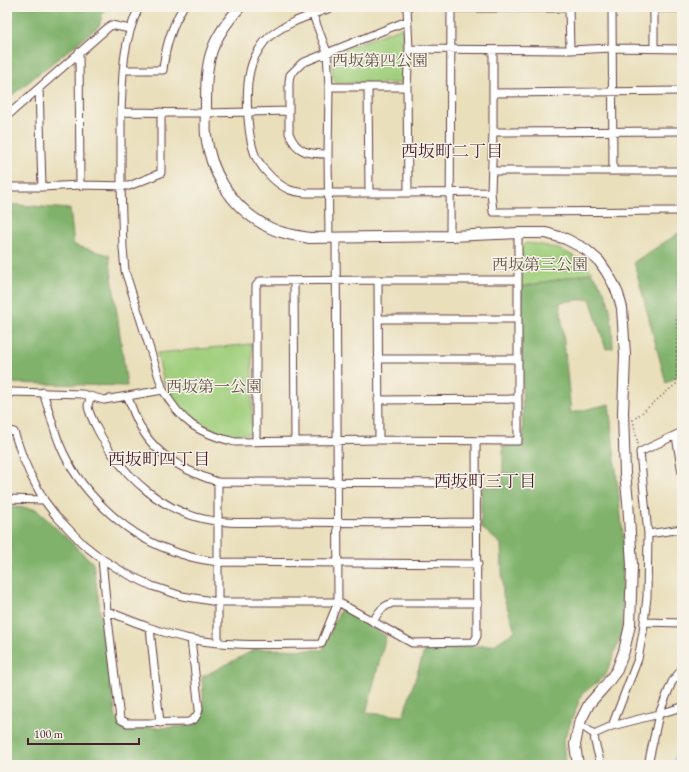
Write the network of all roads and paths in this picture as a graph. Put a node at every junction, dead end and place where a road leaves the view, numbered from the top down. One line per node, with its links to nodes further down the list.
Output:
1 (139, 7): 14 (street)
2 (183, 7): 24 (street)
3 (240, 7): 36 (street)
4 (310, 7): 12 (street)
5 (333, 7): 12 (street)
6 (408, 7): 13 (street)
7 (570, 7): 10 (street); 21 (street)
8 (612, 7): 15 (street)
9 (654, 7): 11 (street); 16 (street)
10 (451, 8): 18 (street)
11 (682, 8)
12 (313, 15): 23 (street); 32 (street)
13 (407, 21): 17 (street); 23 (street)
14 (130, 29): 22 (street); 24 (street)
15 (612, 48): 16 (street); 21 (street); 29 (street)
16 (654, 48): 19 (street)
17 (409, 49): 18 (street); 26 (street)
18 (450, 49): 20 (street); 51 (street)
19 (682, 49)
20 (493, 50): 21 (street); 31 (street)
21 (570, 50)
22 (80, 52): 27 (street); 46 (street)
23 (326, 52): 25 (street); 33 (street)
24 (123, 70): 34 (street)
25 (329, 87): 28 (street); 41 (street)
26 (407, 87): 28 (street); 50 (street)
27 (39, 88): 37 (street); 48 (street)
28 (368, 88): 53 (street)
29 (612, 91): 30 (street); 31 (street); 38 (street)
30 (682, 91)
31 (493, 93): 40 (street)
32 (248, 111): 33 (street); 36 (street); 52 (street)
33 (288, 111): 41 (street)
34 (121, 112): 35 (street); 47 (street)
35 (161, 112): 36 (street); 47 (street)
36 (206, 113): 57 (street)
37 (7, 116)
38 (612, 131): 39 (street); 40 (street); 43 (street)
39 (682, 131)
40 (493, 132): 42 (street)
41 (328, 154): 52 (street)
42 (492, 171): 43 (street); 49 (street)
43 (613, 171): 44 (street)
44 (682, 171)
45 (7, 185): 48 (street)
46 (80, 185): 47 (street); 48 (street)
47 (121, 186): 67 (street)
48 (42, 187)
49 (491, 192): 51 (street); 54 (street)
50 (408, 193): 51 (street); 53 (street)
51 (450, 193): 56 (street)
52 (329, 194): 53 (street); 57 (street)
53 (369, 194)
54 (682, 211)
55 (518, 233): 56 (street); 62 (street); 111 (street)
56 (450, 236): 57 (street)
57 (332, 237): 60 (street)
58 (682, 257): 81 (path)
59 (294, 280): 60 (street); 77 (street); 80 (street)
60 (336, 280): 61 (street); 78 (street)
61 (378, 280): 62 (street); 63 (street)
62 (517, 280): 64 (street)
63 (378, 319): 64 (street); 65 (street)
64 (518, 319): 66 (street)
65 (378, 359): 66 (street); 73 (street)
66 (518, 359): 72 (street)
67 (163, 390): 71 (street); 80 (street)
68 (43, 392): 69 (street); 70 (street); 94 (street)
69 (7, 396)
70 (90, 397): 71 (street); 88 (street)
71 (128, 397): 83 (street)
72 (518, 399): 73 (street); 79 (street)
73 (378, 400): 76 (street)
74 (7, 431): 87 (street)
75 (679, 434): 81 (street); 82 (street)
76 (379, 440): 78 (street); 79 (street)
77 (295, 441): 78 (street); 80 (street)
78 (337, 441): 84 (street)
79 (476, 441): 85 (street)
80 (256, 442)
81 (640, 452): 92 (street)
82 (682, 473)
83 (218, 482): 84 (street); 88 (street)
84 (337, 483): 85 (street); 90 (street)
85 (476, 483): 89 (street)
86 (7, 499): 87 (street)
87 (44, 500): 93 (street)
88 (218, 521): 90 (street); 94 (street)
89 (477, 522): 90 (street); 96 (street)
90 (338, 523): 95 (street)
91 (682, 529): 92 (street)
92 (648, 534): 102 (street)
93 (102, 559): 97 (street); 100 (street)
94 (218, 562): 95 (street); 97 (street)
95 (338, 563): 96 (street); 98 (street)
96 (478, 564): 99 (street)
97 (218, 602): 98 (street); 106 (street)
98 (338, 602): 101 (street); 106 (street)
99 (478, 603): 101 (street); 101 (street)
100 (107, 611): 104 (street); 110 (street)
101 (373, 622)
102 (644, 622): 103 (street); 112 (street)
103 (682, 623)
104 (150, 628): 105 (street); 110 (street)
105 (191, 639): 106 (street); 110 (street)
106 (218, 642)
107 (682, 669): 109 (street)
108 (682, 707): 109 (street)
109 (659, 714): 112 (street); 116 (street)
110 (160, 723)
111 (579, 724): 113 (street); 114 (street)
112 (612, 726): 113 (street)
113 (594, 734): 115 (street)
114 (578, 765)
115 (601, 765)
116 (648, 765)

